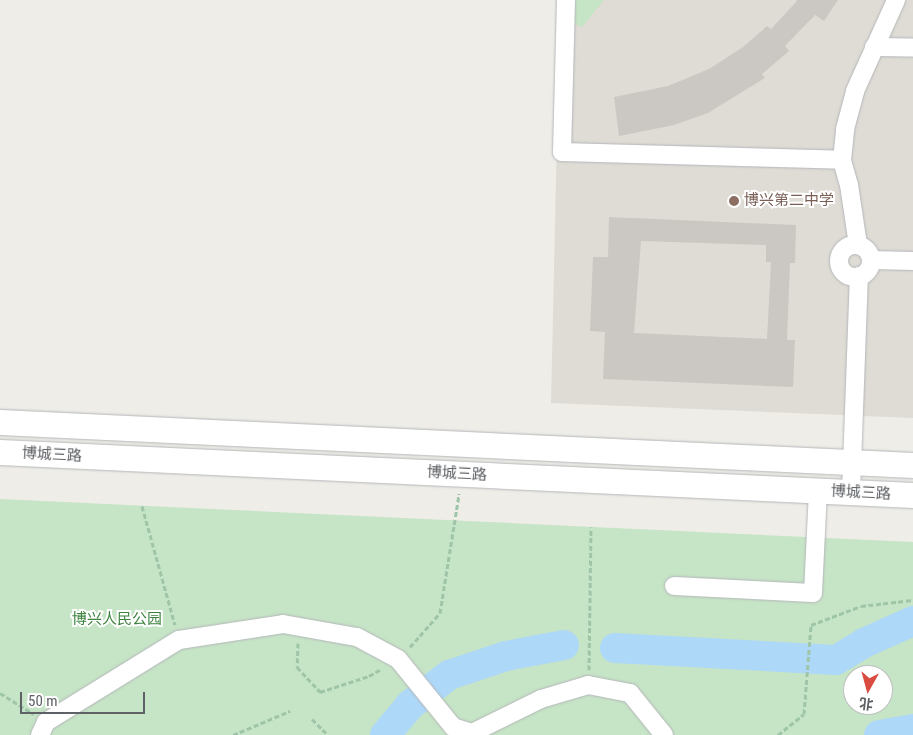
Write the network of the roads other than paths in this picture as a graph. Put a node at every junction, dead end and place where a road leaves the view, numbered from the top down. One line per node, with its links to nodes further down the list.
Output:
1 (566, 0): 5 (street)
2 (896, 0): 3 (street)
3 (874, 47): 4 (street); 5 (street)
4 (913, 48)
5 (842, 160): 6 (street)
6 (858, 245): 7 (street); 9 (street)
7 (871, 260): 8 (street); 9 (street)
8 (913, 261)
9 (859, 276): 12 (street)
10 (0, 422): 12 (main road, 博城三路)
11 (0, 452): 14 (main road, 博城三路)
12 (852, 462): 13 (main road, 博城三路); 15 (street)
13 (913, 465)
14 (818, 491): 15 (main road, 博城三路); 17 (street)
15 (851, 492): 16 (main road, 博城三路)
16 (913, 495)
17 (674, 586)
18 (43, 728): 19 (street)
19 (664, 735)

